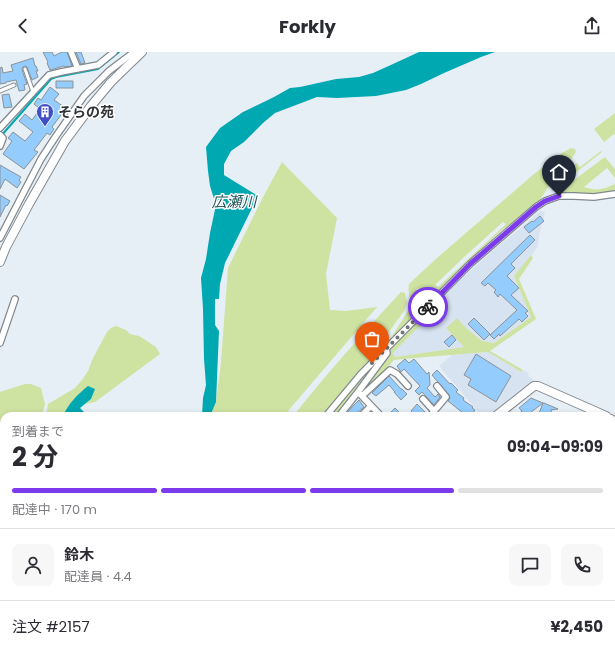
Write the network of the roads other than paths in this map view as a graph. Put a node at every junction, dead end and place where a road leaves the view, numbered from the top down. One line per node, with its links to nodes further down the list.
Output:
1 (71, 52): 5 (street)
2 (114, 52): 5 (street)
3 (141, 53): 13 (street); 14 (street)
4 (25, 69): 8 (lane)
5 (78, 69): 8 (street)
6 (14, 85): 7 (lane)
7 (0, 91)
8 (34, 92): 9 (street)
9 (0, 128)
10 (1, 137): 11 (street)
11 (0, 146)
12 (615, 194): 17 (street)
13 (0, 238)
14 (0, 262)
15 (15, 299): 16 (street)
16 (0, 343)
17 (386, 349): 20 (street); 24 (street)
18 (408, 386): 20 (street)
19 (436, 386): 23 (street)
20 (360, 394): 22 (street); 25 (street)
21 (423, 399): 23 (street)
22 (371, 406): 26 (street); 27 (street)
23 (434, 410)
24 (329, 412)
25 (343, 412)
26 (365, 412)
27 (377, 412)
28 (503, 412): 29 (street)
29 (596, 412)

